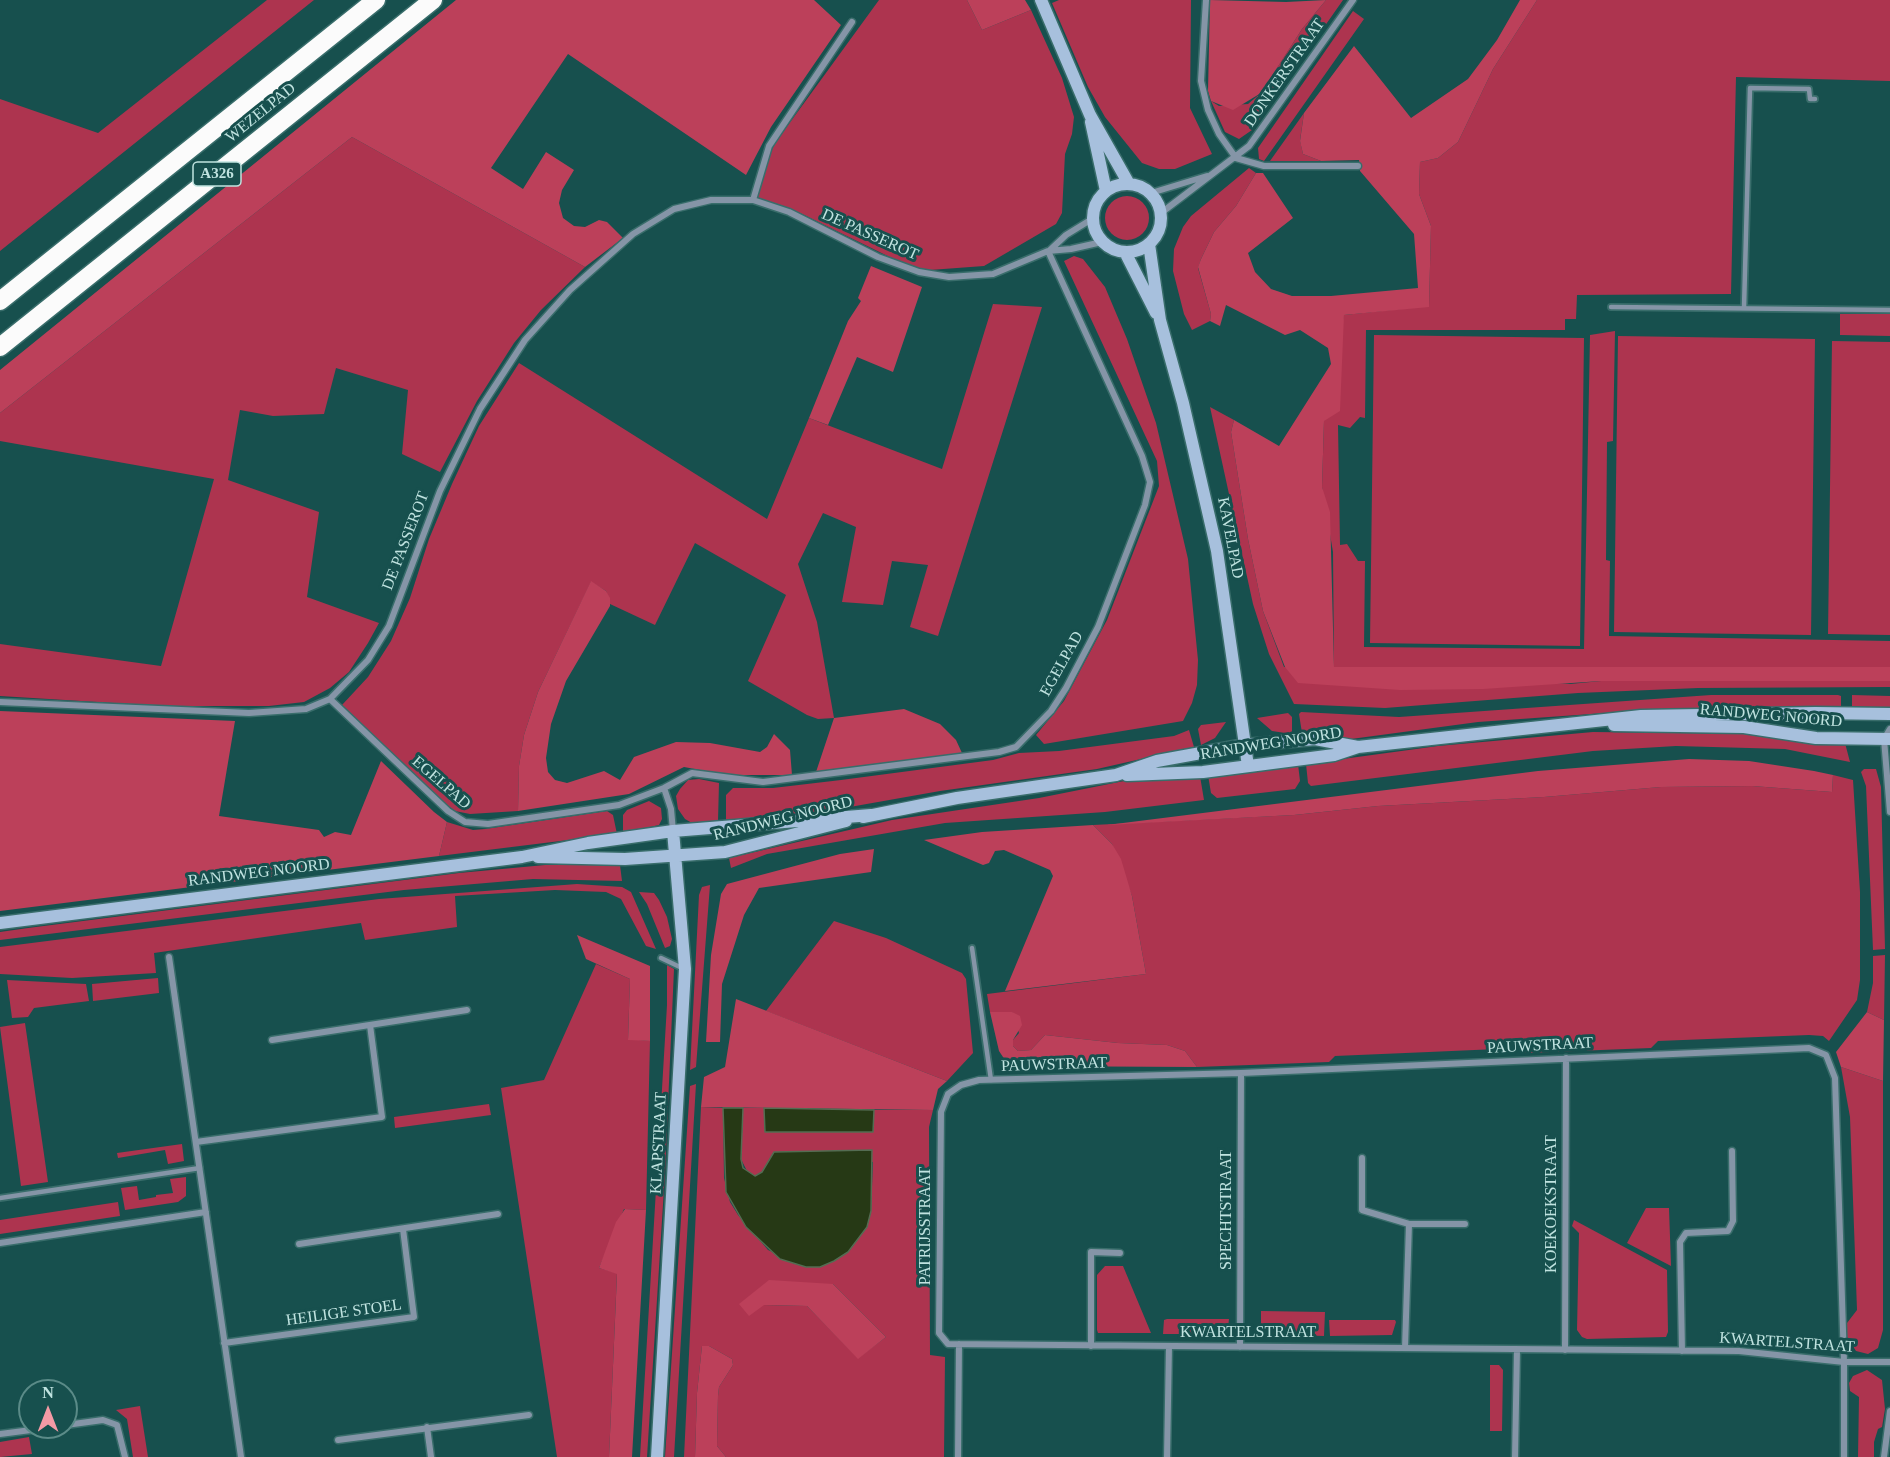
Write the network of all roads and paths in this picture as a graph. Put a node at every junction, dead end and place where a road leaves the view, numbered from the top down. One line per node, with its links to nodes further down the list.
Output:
1 (376, 0): 22 (highway, WEZELPAD / A326)
2 (433, 0): 27 (highway, WEZELPAD / A326)
3 (1041, 0): 8 (main road)
4 (1206, 0): 9 (street)
5 (1353, 0): 9 (street, DONKERSTRAAT)
6 (852, 22): 15 (street)
7 (1815, 99): 24 (lane)
8 (1090, 115): 12 (main road); 13 (main road)
9 (1236, 158): 10 (street); 11 (street, DONKERSTRAAT)
10 (1358, 166)
11 (1207, 176): 14 (street, DONKERSTRAAT); 16 (street, DONKERSTRAAT)
12 (1130, 184): 13 (main road); 14 (main road)
13 (1106, 190): 17 (main road)
14 (1151, 193): 16 (main road)
15 (753, 200): 20 (street, DE PASSEROT); 28 (street, DE PASSEROT)
16 (1161, 213): 19 (main road)
17 (1092, 219): 18 (main road); 20 (street, DE PASSEROT)
18 (1102, 242): 20 (street, DE PASSEROT); 21 (main road)
19 (1149, 244): 21 (main road); 26 (main road, KAVELPAD)
20 (1048, 251): 37 (street, EGELPAD)
21 (1125, 252): 26 (main road, KAVELPAD)
22 (0, 301)
23 (1611, 306): 24 (lane)
24 (1744, 308): 25 (lane)
25 (1890, 310)
26 (1160, 320): 33 (main road, KAVELPAD)
27 (0, 347)
28 (330, 699): 29 (street, DE PASSEROT); 37 (street, EGELPAD)
29 (0, 702)
30 (1890, 714): 31 (main road, RANDWEG NOORD)
31 (1576, 724): 32 (main road, RANDWEG NOORD); 34 (main road, RANDWEG NOORD)
32 (1888, 736): 38 (street)
33 (1245, 745): 34 (main road, RANDWEG NOORD); 35 (main road, KAVELPAD); 36 (main road, RANDWEG NOORD)
34 (1358, 747): 35 (main road, RANDWEG NOORD)
35 (1248, 766): 36 (main road, RANDWEG NOORD)
36 (1116, 775): 39 (main road, RANDWEG NOORD)
37 (664, 788): 40 (street)
38 (1890, 812)
39 (871, 814): 40 (main road, RANDWEG NOORD); 42 (main road, RANDWEG NOORD)
40 (673, 831): 41 (main road, RANDWEG NOORD); 42 (main road, KLAPSTRAAT)
41 (522, 857): 42 (main road, RANDWEG NOORD); 43 (main road, RANDWEG NOORD)
42 (676, 858): 47 (main road, KLAPSTRAAT)
43 (0, 923)
44 (972, 948): 53 (lane)
45 (169, 957): 55 (street)
46 (662, 958): 47 (lane)
47 (685, 969): 89 (main road, KLAPSTRAAT)
48 (467, 1010): 49 (street)
49 (370, 1025): 50 (street); 55 (street)
50 (272, 1040)
51 (1566, 1058): 52 (street, PAUWSTRAAT); 75 (street, KOEKOEKSTRAAT); 77 (street, PAUWSTRAAT)
52 (1241, 1073): 53 (street, PAUWSTRAAT); 72 (street, SPECHTSTRAAT)
53 (991, 1080): 54 (street, PAUWSTRAAT)
54 (948, 1094): 69 (street, PATRIJSSTRAAT)
55 (196, 1142): 58 (street)
56 (1732, 1151): 76 (street)
57 (1362, 1158): 62 (street)
58 (200, 1167): 59 (lane); 60 (street)
59 (0, 1198)
60 (206, 1212): 65 (street); 68 (street)
61 (498, 1215): 64 (street)
62 (1410, 1224): 63 (street); 73 (street)
63 (1465, 1224)
64 (403, 1229): 66 (street); 68 (street, HEILIGE STOEL)
65 (0, 1242)
66 (299, 1244)
67 (1120, 1253): 70 (street)
68 (224, 1343): 87 (street)
69 (959, 1344): 70 (street, KWARTELSTRAAT); 90 (street)
70 (1091, 1346): 71 (street, KWARTELSTRAAT)
71 (1169, 1346): 72 (street, KWARTELSTRAAT); 91 (street)
72 (1239, 1347): 73 (street, KWARTELSTRAAT)
73 (1405, 1348): 74 (street, KWARTELSTRAAT)
74 (1517, 1350): 75 (street, KWARTELSTRAAT); 92 (street)
75 (1564, 1350): 76 (street, KWARTELSTRAAT)
76 (1682, 1352): 77 (street, KWARTELSTRAAT)
77 (1844, 1362): 78 (street, KWARTELSTRAAT); 93 (street, PAUWSTRAAT)
78 (1890, 1362)
79 (1890, 1411): 94 (street)
80 (529, 1415): 82 (street)
81 (78, 1423): 86 (street)
82 (427, 1427): 85 (street); 88 (street)
83 (18, 1432): 84 (street)
84 (0, 1434)
85 (338, 1440)
86 (125, 1457)
87 (241, 1457)
88 (431, 1457)
89 (657, 1457)
90 (958, 1457)
91 (1167, 1457)
92 (1515, 1457)
93 (1844, 1457)
94 (1884, 1457)

